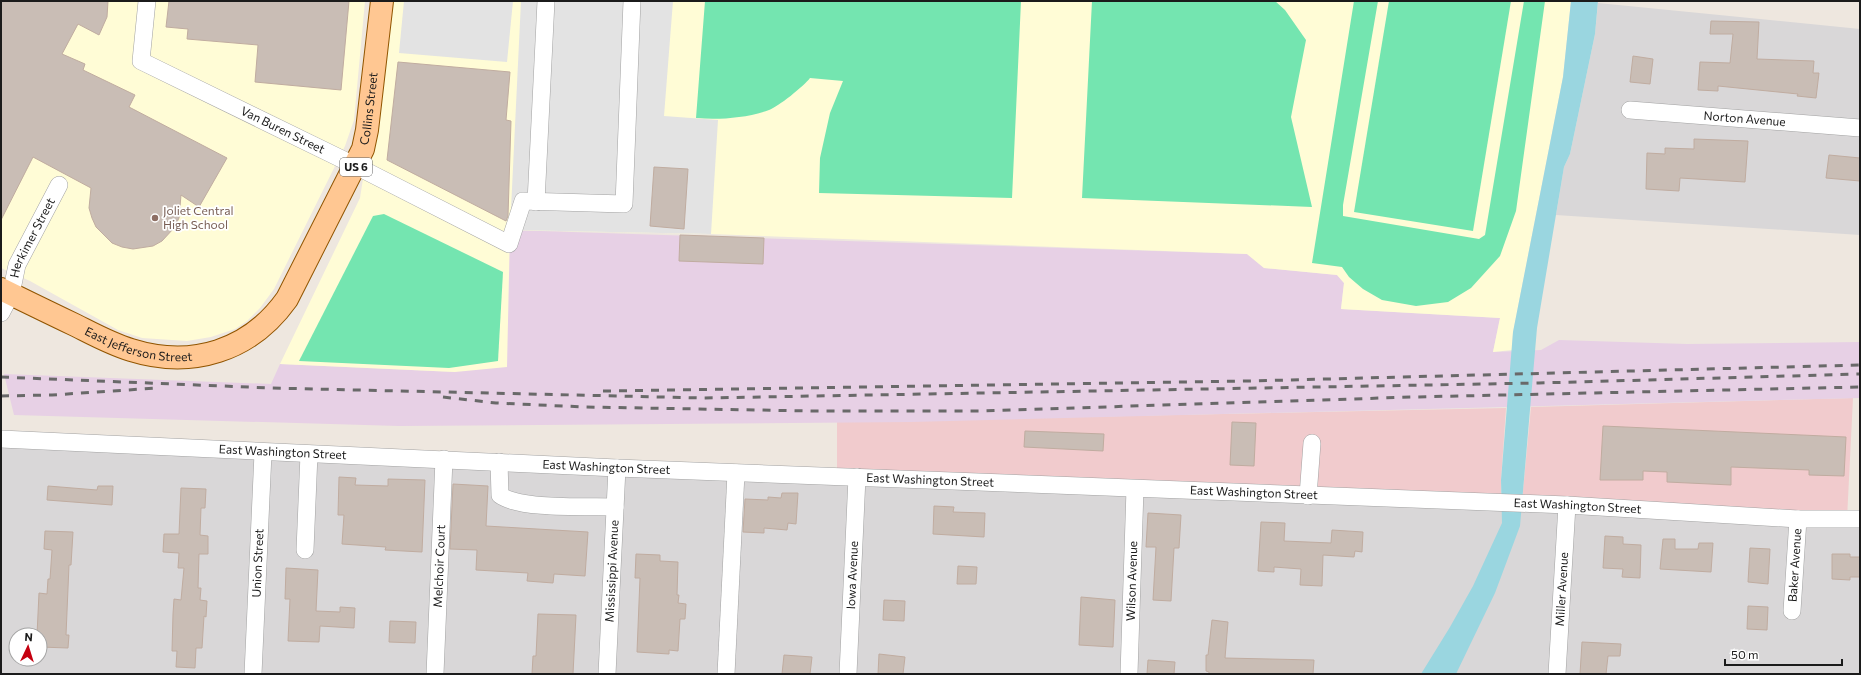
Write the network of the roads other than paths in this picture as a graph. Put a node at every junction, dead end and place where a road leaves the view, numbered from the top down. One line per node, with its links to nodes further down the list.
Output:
1 (147, 1): 7 (street, Van Buren Street)
2 (382, 1): 7 (main road, Collins Street / US 6)
3 (546, 1): 9 (street)
4 (632, 1): 9 (street)
5 (1630, 110): 6 (street, Norton Avenue)
6 (1860, 128)
7 (356, 166): 9 (street, Van Buren Street); 12 (main road, Collins Street / US 6)
8 (59, 185): 10 (street, Herkimer Street)
9 (536, 202)
10 (6, 291): 11 (street, Herkimer Street); 12 (main road, East Jefferson Street / US 6)
11 (1, 313)
12 (275, 315)
13 (1, 439): 15 (street, East Washington Street)
14 (1312, 443): 23 (street)
15 (263, 453): 16 (street, East Washington Street); 30 (street, Union Street)
16 (309, 454): 17 (street, East Washington Street); 28 (street)
17 (444, 459): 18 (street, East Washington Street); 31 (street, Melchoir Court)
18 (499, 462): 19 (street, East Washington Street); 25 (street)
19 (617, 468): 20 (street, East Washington Street); 25 (street, Mississippi Avenue)
20 (736, 473): 21 (street, East Washington Street); 33 (street)
21 (857, 477): 22 (street, East Washington Street); 34 (street, Iowa Avenue)
22 (1136, 489): 23 (street, East Washington Street); 35 (street, Wilson Avenue)
23 (1308, 496): 24 (street, East Washington Street)
24 (1567, 505): 26 (street, East Washington Street); 36 (street, Miller Avenue)
25 (616, 507): 32 (street, Mississippi Avenue)
26 (1798, 519): 27 (street, East Washington Street); 29 (street, Baker Avenue)
27 (1860, 519)
28 (305, 550)
29 (1792, 611)
30 (253, 674)
31 (435, 674)
32 (608, 674)
33 (726, 674)
34 (848, 674)
35 (1129, 674)
36 (1556, 674)

